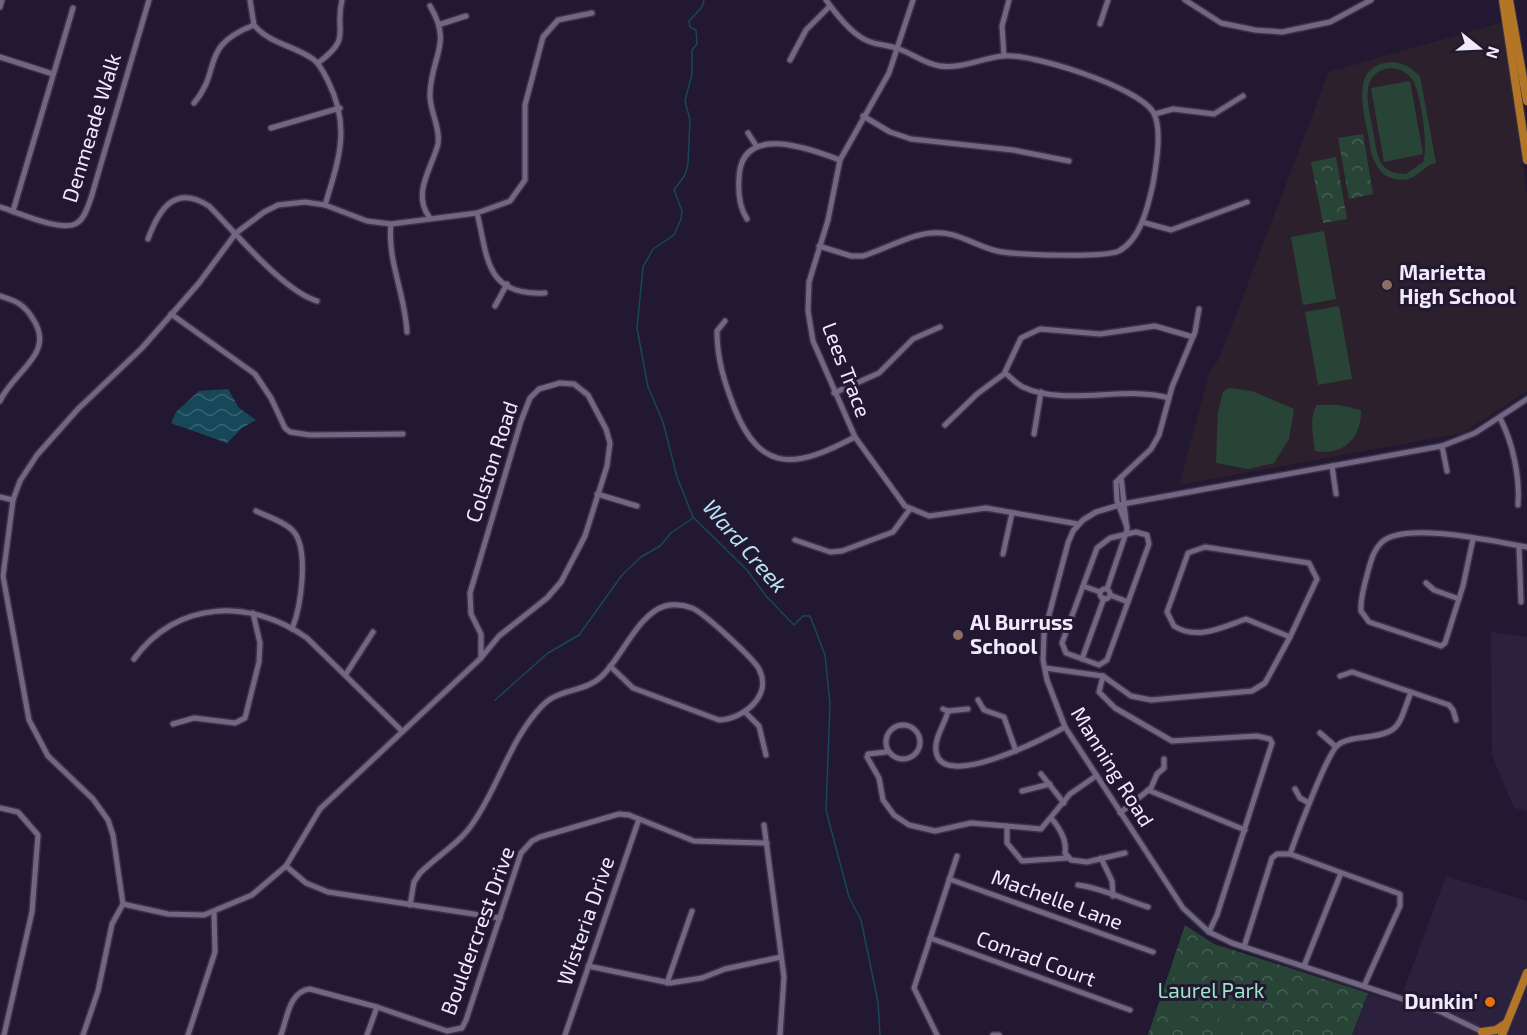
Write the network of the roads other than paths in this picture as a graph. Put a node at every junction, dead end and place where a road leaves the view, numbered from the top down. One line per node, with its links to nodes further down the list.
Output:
1 (2, 0): 13 (street)
2 (149, 0): 43 (street, Denmeade Walk)
3 (250, 0): 21 (street)
4 (342, 0): 26 (street)
5 (826, 0): 15 (street)
6 (913, 0): 22 (street, Lees Trace)
7 (1009, 0): 23 (street)
8 (1108, 0): 20 (street)
9 (1185, 0): 10 (street)
10 (1371, 0)
11 (1503, 0): 38 (highway)
12 (1509, 0): 29 (highway)
13 (0, 6)
14 (430, 6): 19 (street)
15 (830, 6): 22 (street); 25 (street)
16 (73, 8): 27 (street)
17 (592, 13): 44 (street)
18 (466, 16): 19 (street)
19 (441, 24): 45 (street)
20 (1100, 24)
21 (254, 25): 26 (street); 30 (street)
22 (899, 49): 23 (street); 33 (street, Lees Trace)
23 (1004, 56): 32 (street)
24 (0, 57): 27 (street)
25 (790, 60)
26 (318, 63): 31 (street)
27 (53, 74): 43 (street)
28 (1243, 96): 32 (street)
29 (1527, 101)
30 (194, 103)
31 (340, 108): 34 (street); 41 (street)
32 (1155, 114): 47 (street)
33 (863, 116): 37 (street, Lees Trace); 39 (street)
34 (271, 128)
35 (748, 133): 36 (street)
36 (757, 147): 37 (street); 46 (street)
37 (840, 160): 51 (street, Lees Trace)
38 (1527, 160)
39 (1069, 161)
40 (1248, 202): 47 (street)
41 (325, 205): 48 (street); 49 (street)
42 (0, 207): 43 (street, Denmeade Walk)
43 (13, 211)
44 (477, 213): 45 (street); 52 (street)
45 (430, 218): 48 (street)
46 (747, 219)
47 (1142, 222): 51 (street)
48 (391, 224): 61 (street)
49 (236, 232): 50 (street); 55 (street); 58 (street)
50 (148, 239)
51 (819, 246): 65 (street, Lees Trace)
52 (507, 284): 53 (street); 56 (street)
53 (545, 293)
54 (0, 296): 68 (street)
55 (317, 301)
56 (495, 306)
57 (1199, 309): 62 (street)
58 (171, 314): 71 (street); 80 (street)
59 (725, 321): 73 (street)
60 (940, 327): 65 (street)
61 (407, 332)
62 (1193, 337): 63 (street); 66 (street)
63 (1005, 373): 64 (street); 70 (street)
64 (1041, 392): 66 (street); 72 (street)
65 (834, 393): 73 (street, Lees Trace)
66 (1169, 398): 81 (street)
67 (1527, 399): 69 (street)
68 (0, 401)
69 (1500, 418): 74 (street); 82 (street)
70 (945, 425)
71 (403, 434)
72 (1034, 434)
73 (855, 436): 84 (street, Lees Trace)
74 (1442, 446): 75 (street); 76 (street)
75 (1332, 466): 78 (street); 81 (street)
76 (1448, 471)
77 (597, 494): 83 (street); 107 (street, Colston Road); 107 (street, Colston Road)
78 (1336, 494)
79 (0, 497): 80 (street)
80 (13, 500): 155 (street)
81 (1121, 505): 87 (street); 88 (street)
82 (1518, 505)
83 (637, 506)
84 (910, 509): 86 (street); 90 (street)
85 (256, 511): 104 (street)
86 (1012, 513): 87 (street); 93 (street)
87 (1078, 524): 111 (street, Manning Road)
88 (1127, 531): 95 (street); 96 (street); 101 (street)
89 (1473, 539): 91 (street); 100 (street); 100 (street)
90 (795, 540)
91 (1519, 546): 92 (street); 102 (street)
92 (1527, 547)
93 (1003, 554)
94 (1426, 584): 100 (street)
95 (1083, 586): 97 (street); 109 (street)
96 (1107, 589): 97 (street); 98 (street)
97 (1100, 592): 99 (street)
98 (1110, 596): 99 (street); 101 (street)
99 (1104, 598): 109 (street)
100 (1459, 599)
101 (1128, 602): 109 (street)
102 (1521, 602)
103 (253, 613): 104 (street); 108 (street); 120 (street)
104 (292, 628): 112 (street)
105 (373, 632): 112 (street)
106 (1290, 638): 106 (street); 113 (street)
107 (481, 657): 122 (street, Colston Road)
108 (134, 659)
109 (1082, 659)
110 (610, 666): 118 (street); 118 (street); 156 (street)
111 (1045, 668): 113 (street); 121 (street, Manning Road)
112 (346, 674): 122 (street)
113 (1103, 676): 143 (street)
114 (1340, 676): 115 (street)
115 (1411, 692): 119 (street); 124 (street)
116 (978, 700): 125 (street)
117 (968, 709): 125 (street)
118 (745, 712): 127 (street)
119 (1456, 720)
120 (173, 724)
121 (1065, 727): 125 (street); 130 (street, Manning Road)
122 (401, 730): 150 (street, Colston Road)
123 (1320, 733): 124 (street)
124 (1335, 746): 136 (street)
125 (1016, 751)
126 (886, 752): 126 (street); 142 (street)
127 (766, 755)
128 (1164, 759): 133 (street)
129 (1041, 774): 131 (street)
130 (1096, 776): 135 (street); 138 (street, Manning Road)
131 (1050, 784): 134 (street); 135 (street)
132 (1295, 789): 136 (street)
133 (1148, 790): 138 (street); 143 (street)
134 (1022, 791)
135 (1064, 803): 140 (street)
136 (1309, 803): 146 (street)
137 (0, 808): 175 (street)
138 (1120, 813): 161 (street, Manning Road)
139 (639, 819): 144 (street, Bouldercrest Drive); 160 (street, Bouldercrest Drive); 166 (street, Wisteria Drive)
140 (1052, 819): 142 (street); 148 (street)
141 (764, 825): 144 (street)
142 (1006, 826): 148 (street)
143 (1245, 830): 161 (street)
144 (767, 843): 165 (street)
145 (1125, 852): 149 (street)
146 (1290, 854): 151 (street); 163 (street)
147 (957, 856): 152 (street)
148 (1067, 858): 149 (street)
149 (1101, 858): 154 (street)
150 (286, 866): 156 (street); 159 (street, Colston Road)
151 (1341, 873): 167 (street); 170 (street)
152 (949, 879): 162 (street); 164 (street, Machelle Lane)
153 (1078, 885): 154 (street)
154 (1113, 896): 157 (street)
155 (123, 903): 159 (street, Colston Road); 176 (street)
156 (410, 905): 160 (street)
157 (1148, 907)
158 (692, 911): 169 (street)
159 (214, 912): 177 (street)
160 (500, 918): 171 (street, Bouldercrest Drive)
161 (1209, 932): 163 (street, Manning Road)
162 (930, 938): 172 (street, Conrad Court); 182 (street)
163 (1244, 947): 167 (street, Manning Road)
164 (1153, 952)
165 (781, 957): 169 (street); 181 (street)
166 (588, 966): 169 (street); 180 (street, Wisteria Drive)
167 (1304, 966): 170 (street, Manning Road)
168 (1527, 973): 173 (highway)
169 (667, 983)
170 (1364, 986): 174 (street, Manning Road)
171 (377, 1007): 178 (street, Bouldercrest Drive); 179 (street)
172 (1130, 1010)
173 (1506, 1023): 174 (highway); 185 (highway)
174 (1485, 1034)
175 (4, 1035)
176 (83, 1035)
177 (188, 1035)
178 (281, 1035)
179 (367, 1035)
180 (565, 1035)
181 (780, 1035)
182 (937, 1035)
183 (993, 1035): 184 (street)
184 (999, 1035)
185 (1502, 1035)

